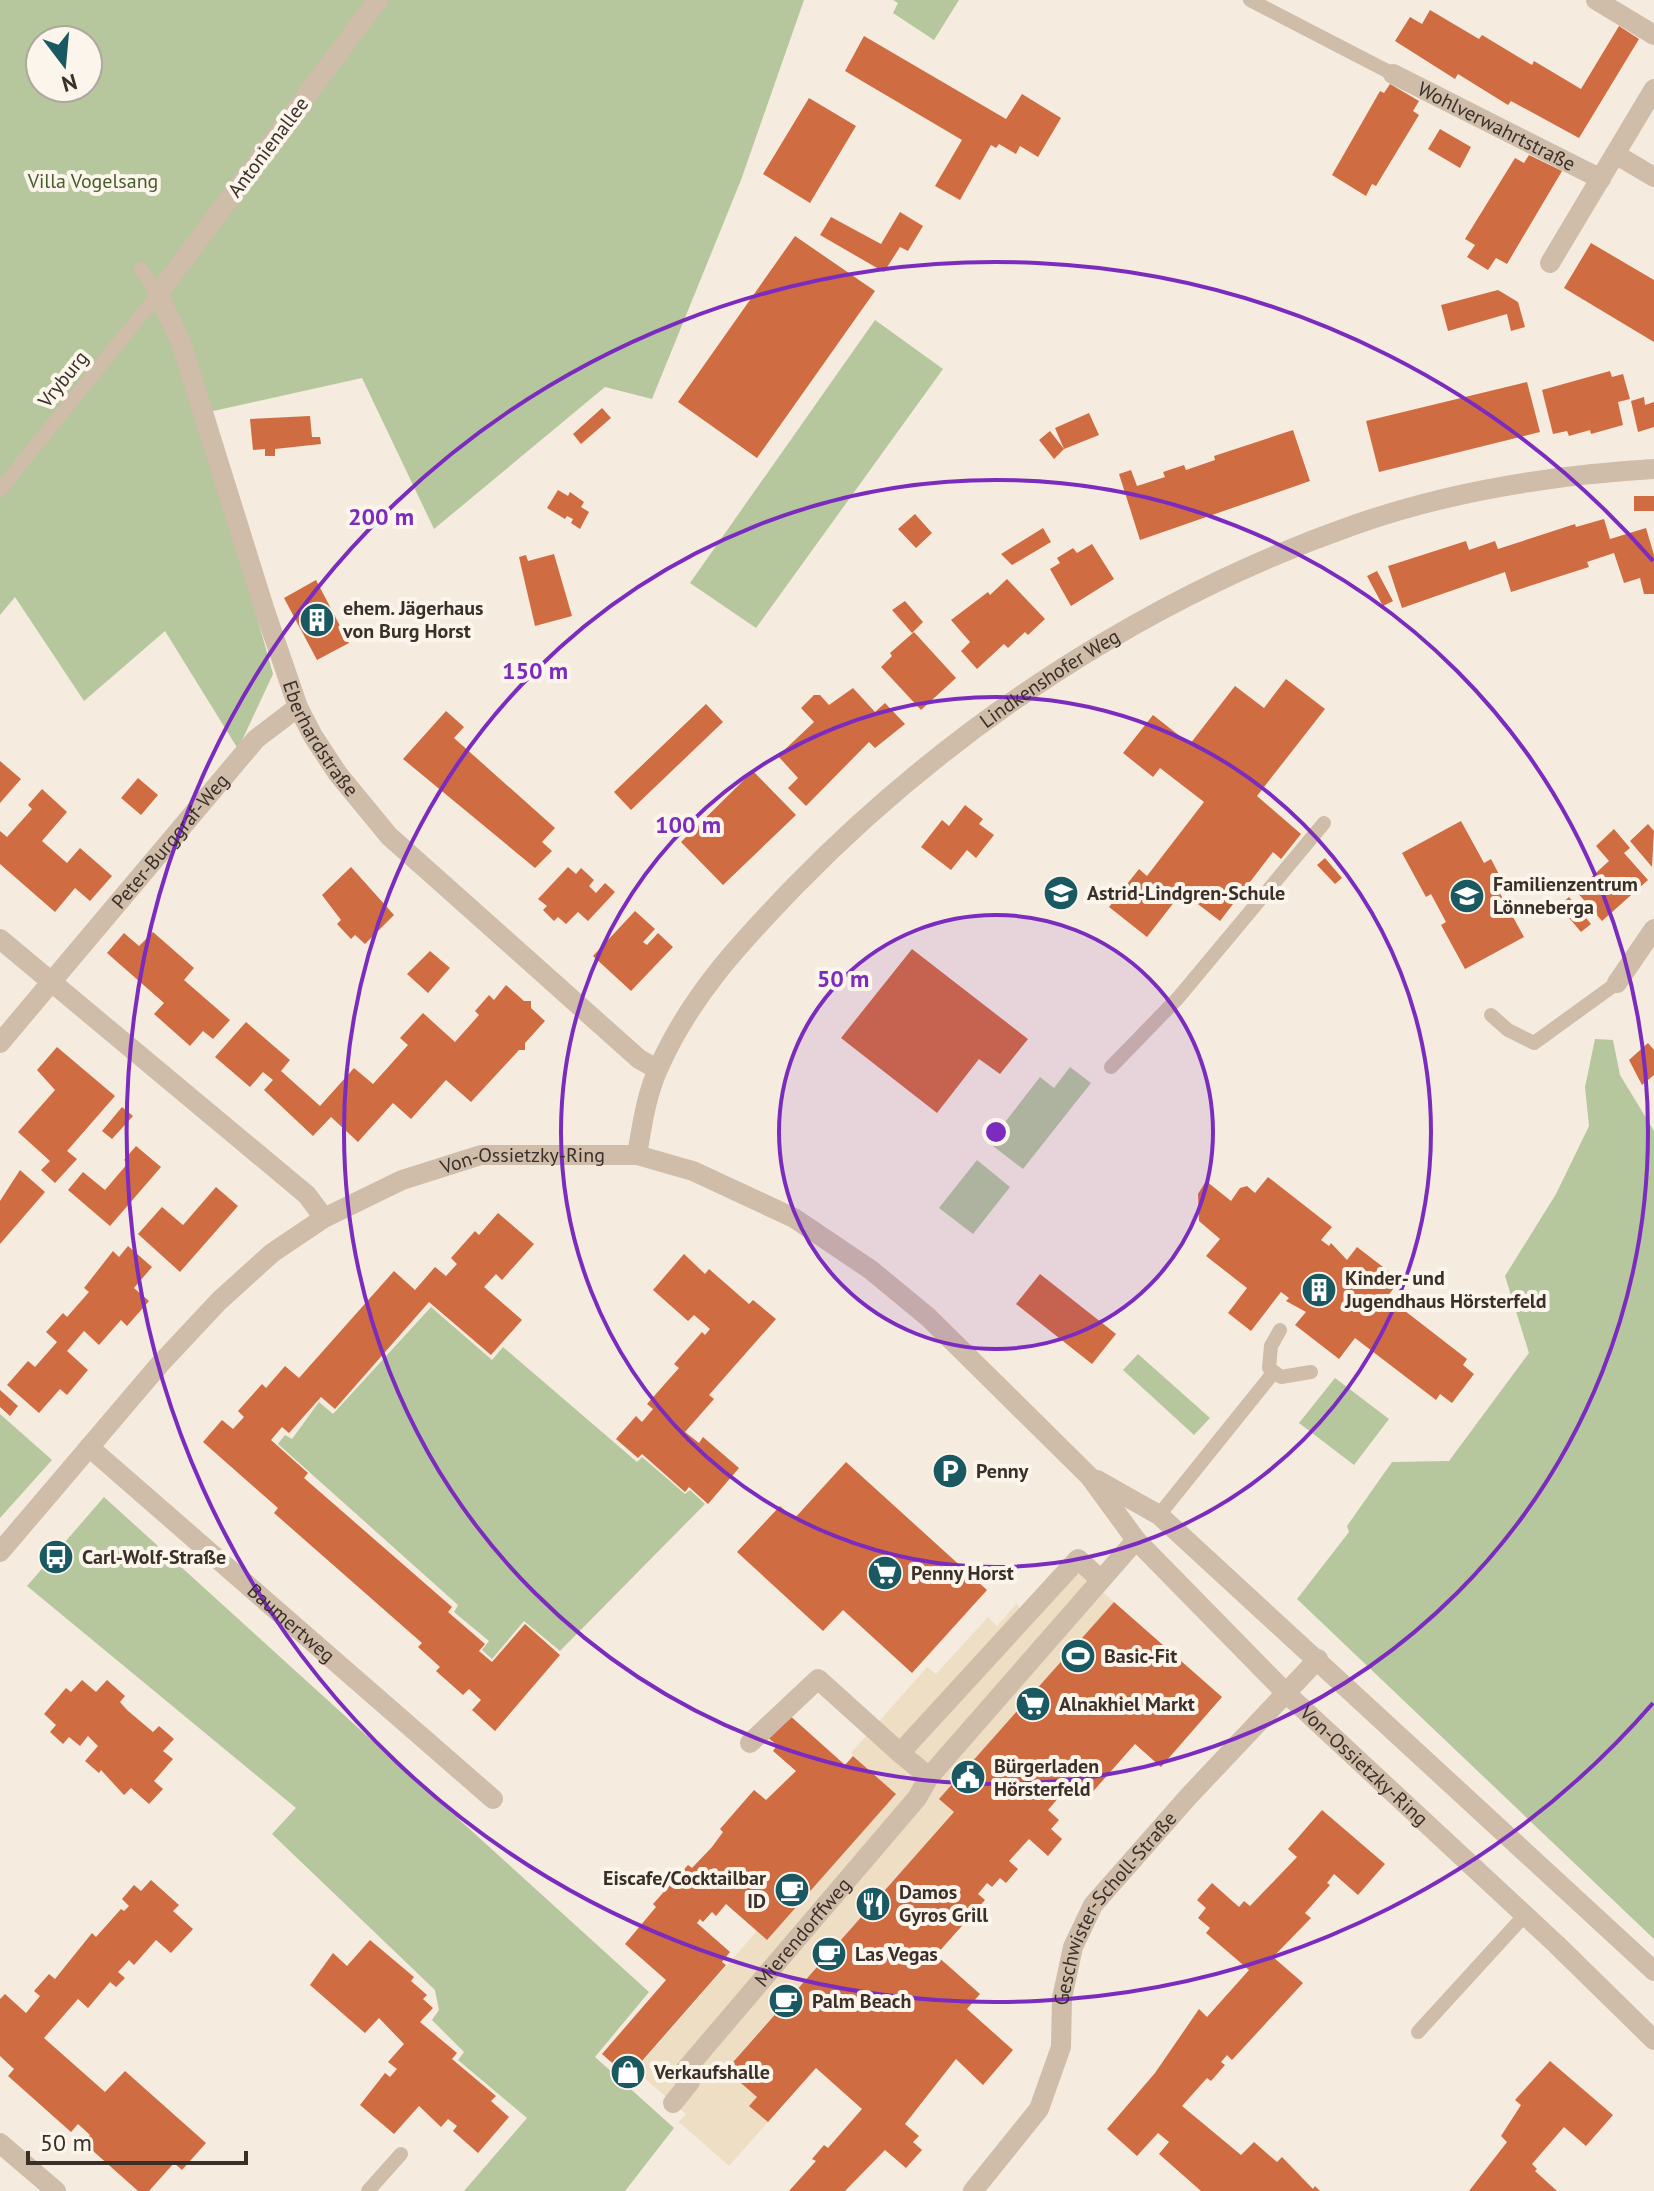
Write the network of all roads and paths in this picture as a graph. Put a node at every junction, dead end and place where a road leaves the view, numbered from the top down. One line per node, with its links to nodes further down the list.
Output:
1 (378, 0): 12 (street, Antonienallee)
2 (1250, 0): 5 (lane)
3 (1596, 0): 4 (street)
4 (1654, 35)
5 (1393, 74): 9 (street, Wohlverwahrtstraße)
6 (1654, 89): 7 (street, Wohlverwahrtstraße)
7 (1615, 154): 8 (street); 9 (street, Wohlverwahrtstraße)
8 (1654, 177)
9 (1601, 179): 10 (street, Wohlverwahrtstraße)
10 (1550, 263)
11 (141, 269): 12 (lane)
12 (158, 294): 14 (lane, Vryburg); 15 (street, Eberhardstraße)
13 (1654, 469): 24 (street, Lindkenshofer Weg)
14 (0, 490)
15 (298, 707): 20 (street, Peter-Burggraf-Weg); 24 (street, Eberhardstraße)
16 (1324, 823): 23 (lane)
17 (1654, 929): 19 (street)
18 (0, 939): 20 (street)
19 (1617, 983): 21 (lane)
20 (52, 985): 22 (street, Peter-Burggraf-Weg); 26 (street)
21 (1491, 1015)
22 (0, 1043)
23 (1111, 1067)
24 (657, 1069): 25 (street, Lindkenshofer Weg)
25 (637, 1155): 26 (street, Von-Ossietzky-Ring); 31 (street, Von-Ossietzky-Ring)
26 (324, 1218): 30 (street, Von-Ossietzky-Ring)
27 (1280, 1330): 28 (lane)
28 (1274, 1372): 29 (lane); 32 (lane)
29 (1311, 1372)
30 (89, 1447): 34 (street, Von-Ossietzky-Ring); 41 (street, Baumertweg)
31 (1090, 1477): 32 (street, Von-Ossietzky-Ring); 33 (street, Von-Ossietzky-Ring)
32 (1159, 1515): 36 (street, Von-Ossietzky-Ring)
33 (1136, 1540): 35 (street, Mierendorffweg); 37 (street, Von-Ossietzky-Ring)
34 (0, 1552)
35 (1100, 1579): 39 (street); 40 (street, Mierendorffweg)
36 (1318, 1659): 37 (street, Geschwister-Scholl-Straße); 43 (street, Von-Ossietzky-Ring)
37 (1287, 1694): 42 (street, Von-Ossietzky-Ring); 51 (street, Geschwister-Scholl-Straße)
38 (750, 1743): 39 (street)
39 (900, 1753): 40 (street)
40 (929, 1777): 46 (street, Mierendorffweg)
41 (493, 1799)
42 (1524, 1916): 44 (lane); 45 (street, Von-Ossietzky-Ring)
43 (1654, 1971)
44 (1418, 2032)
45 (1654, 2040)
46 (678, 2103)
47 (0, 2143): 49 (street)
48 (401, 2154): 50 (lane)
49 (56, 2191)
50 (368, 2191)
51 (973, 2191)

